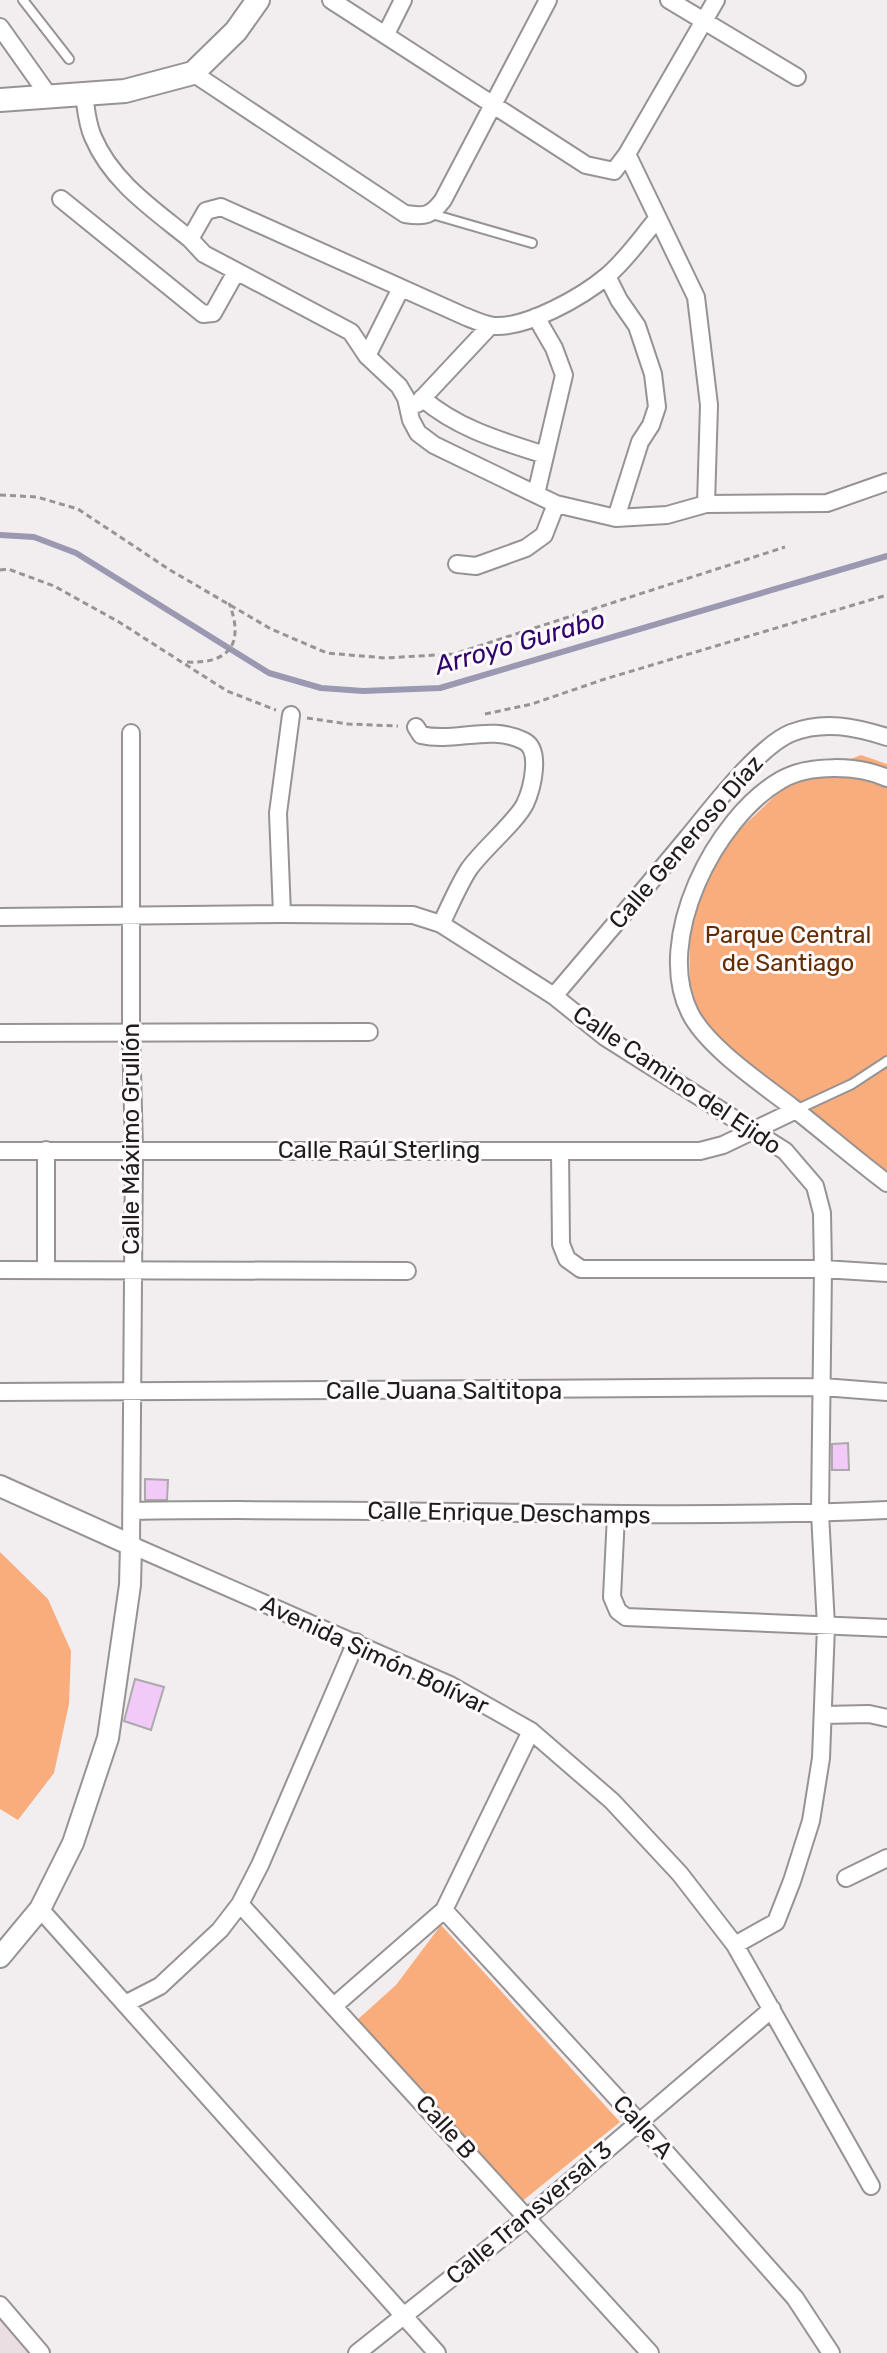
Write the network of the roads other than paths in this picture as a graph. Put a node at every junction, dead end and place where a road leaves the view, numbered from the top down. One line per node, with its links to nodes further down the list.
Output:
1 (23, 0): 11 (lane)
2 (258, 0): 12 (main road)
3 (331, 0): 10 (street)
4 (403, 0): 10 (street)
5 (548, 0): 17 (street)
6 (669, 0): 8 (street)
7 (716, 0): 8 (street)
8 (704, 21): 13 (street); 18 (street)
9 (0, 27): 15 (street)
10 (386, 34): 17 (street)
11 (69, 59)
12 (193, 73): 14 (main road); 20 (street)
13 (797, 77)
14 (84, 95): 15 (main road); 22 (street)
15 (49, 96): 16 (main road)
16 (0, 100)
17 (493, 105): 18 (street); 20 (street)
18 (627, 154): 21 (street)
19 (61, 199): 24 (street)
20 (432, 214): 23 (lane)
21 (657, 219): 25 (street); 36 (street)
22 (190, 239): 24 (street); 26 (street)
23 (532, 243)
24 (236, 272): 29 (street)
25 (607, 276): 27 (street); 37 (street)
26 (401, 288): 28 (street); 29 (street)
27 (536, 317): 28 (street); 32 (street)
28 (490, 326): 30 (street)
29 (367, 356): 31 (street)
30 (422, 398): 31 (street); 32 (street)
31 (410, 412): 34 (street)
32 (545, 455): 34 (street)
33 (887, 482): 36 (street)
34 (536, 494): 35 (street)
35 (556, 504): 37 (street); 38 (street)
36 (706, 504): 37 (street)
37 (616, 518)
38 (457, 564)
39 (291, 715): 44 (street)
40 (416, 727): 47 (street)
41 (131, 733): 45 (street, Calle Máximo Grullón)
42 (887, 737): 48 (street, Calle Generoso Díaz)
43 (887, 778): 53 (street)
44 (282, 914): 45 (street, Calle Camino del Ejido); 47 (street, Calle Camino del Ejido)
45 (132, 916): 46 (street, Calle Camino del Ejido); 51 (street, Calle Máximo Grullón)
46 (0, 917)
47 (441, 924): 48 (street, Calle Camino del Ejido)
48 (554, 996): 54 (street, Calle Camino del Ejido)
49 (369, 1032): 51 (street)
50 (0, 1033): 51 (street)
51 (131, 1033): 56 (street, Calle Máximo Grullón)
52 (887, 1061): 53 (lane)
53 (796, 1110): 54 (street, Calle Raúl Sterling); 59 (street)
54 (755, 1130): 58 (street, Calle Raúl Sterling); 62 (street, Calle Camino del Ejido)
55 (46, 1150): 56 (street, Calle Raúl Sterling); 57 (street, Calle Raúl Sterling); 60 (street)
56 (134, 1150): 58 (street, Calle Raúl Sterling); 61 (street, Calle Máximo Grullón)
57 (0, 1151)
58 (560, 1151): 62 (street)
59 (887, 1183)
60 (46, 1269): 61 (street); 63 (street)
61 (131, 1269): 64 (street); 69 (street, Calle Máximo Grullón)
62 (823, 1269): 65 (street); 66 (street, Calle Camino del Ejido)
63 (0, 1270)
64 (407, 1271)
65 (887, 1273)
66 (823, 1387): 68 (street, Calle Juana Saltitopa); 69 (street, Calle Juana Saltitopa); 73 (street, Calle Camino del Ejido)
67 (0, 1392): 69 (street, Calle Juana Saltitopa)
68 (887, 1392)
69 (131, 1393): 72 (street, Calle Máximo Grullón)
70 (0, 1486): 75 (street, Avenida Simón Bolívar)
71 (887, 1510): 73 (street, Calle Enrique Deschamps)
72 (132, 1511): 74 (street, Calle Enrique Deschamps); 75 (street, Calle Máximo Grullón)
73 (820, 1513): 74 (street, Calle Enrique Deschamps); 76 (street, Calle Camino del Ejido)
74 (616, 1515): 76 (street)
75 (131, 1545): 78 (street, Avenida Simón Bolívar); 85 (street)
76 (826, 1626): 77 (street); 79 (street, Calle Camino del Ejido)
77 (887, 1628)
78 (356, 1642): 81 (street, Avenida Simón Bolívar); 84 (street)
79 (823, 1715): 80 (street); 87 (street, Calle Camino del Ejido)
80 (887, 1718)
81 (531, 1731): 86 (street); 87 (street, Avenida Simón Bolívar)
82 (887, 1858): 83 (street)
83 (846, 1878)
84 (240, 1904): 89 (street); 90 (street, Calle B)
85 (40, 1909): 88 (street); 89 (street)
86 (444, 1910): 90 (street); 92 (street, Calle A)
87 (735, 1945): 91 (street, Avenida Simón Bolívar)
88 (0, 1957)
89 (125, 2004): 96 (street)
90 (335, 2005): 94 (street, Calle B)
91 (772, 2009): 92 (street, Calle Transversal 3); 93 (street, Avenida Simón Bolívar)
92 (638, 2121): 94 (street, Calle Transversal 3); 101 (street, Calle A)
93 (871, 2186)
94 (528, 2217): 96 (street, Calle Transversal 3); 100 (street, Calle B)
95 (0, 2305): 97 (street)
96 (403, 2315): 98 (street, Calle Transversal 3); 99 (street)
97 (41, 2353)
98 (357, 2353)
99 (437, 2353)
100 (650, 2353)
101 (831, 2353)

